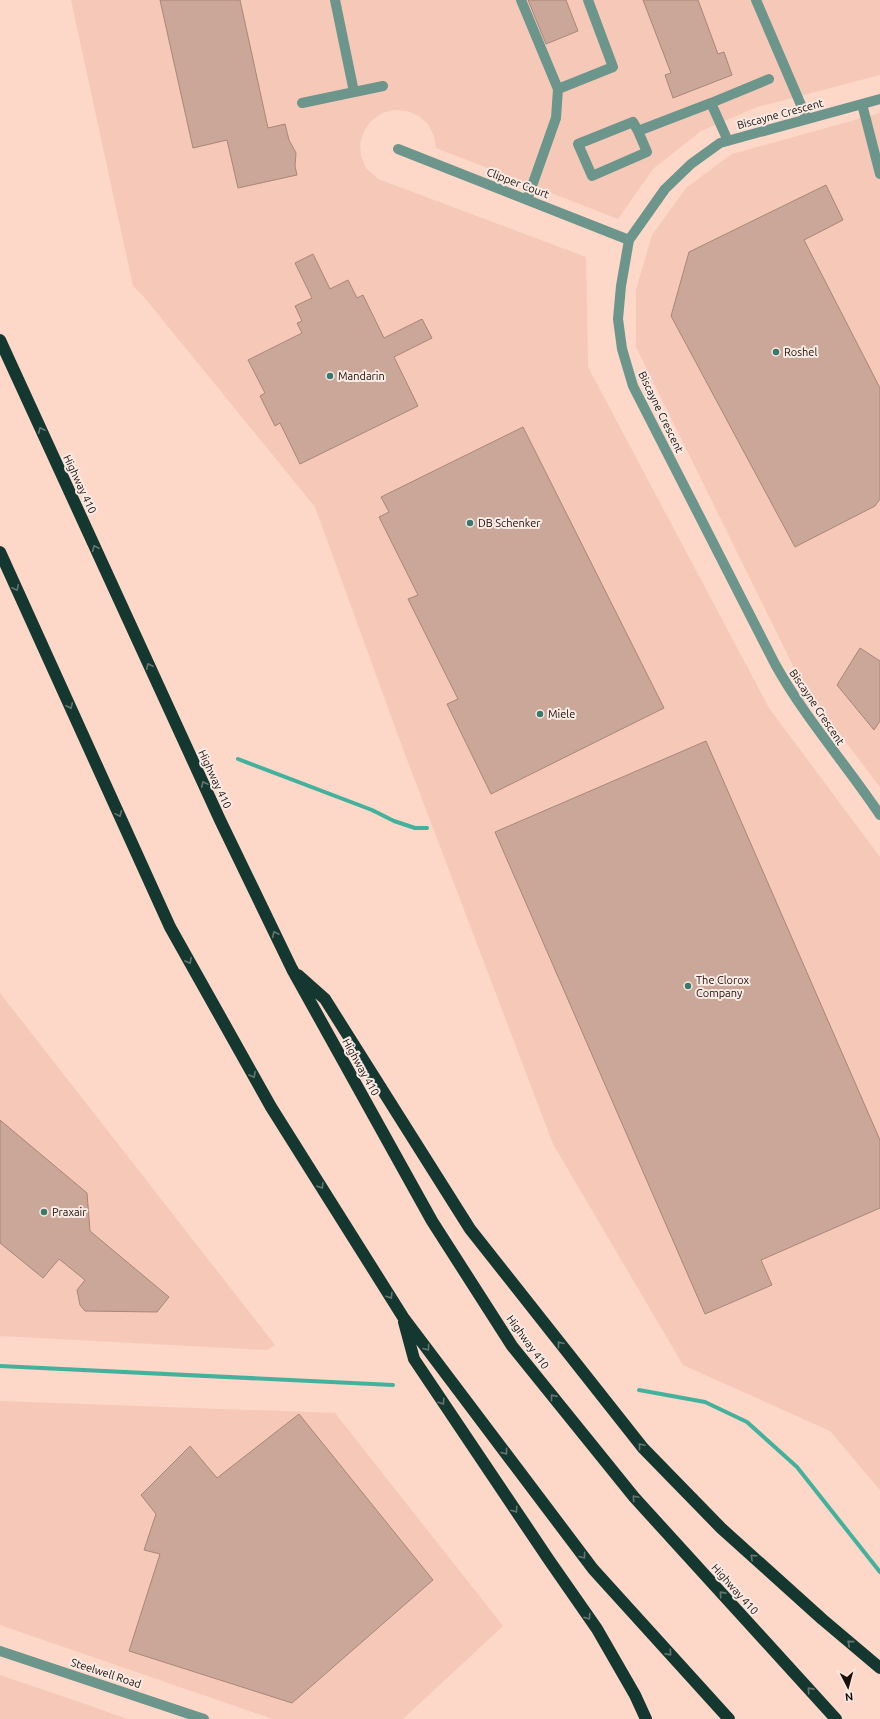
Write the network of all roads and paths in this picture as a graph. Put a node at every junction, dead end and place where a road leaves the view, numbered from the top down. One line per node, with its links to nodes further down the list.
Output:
1 (335, 0): 8 (street)
2 (521, 0): 7 (street)
3 (588, 0): 7 (street)
4 (756, 0): 13 (street)
5 (769, 79): 11 (street)
6 (383, 86): 8 (street)
7 (558, 89): 19 (street)
8 (354, 92): 10 (street)
9 (880, 99): 12 (street, Biscayne Crescent)
10 (302, 103)
11 (711, 103): 14 (street); 16 (street)
12 (862, 104): 13 (street, Biscayne Crescent); 15 (street)
13 (807, 119): 16 (street, Biscayne Crescent)
14 (638, 131): 14 (street)
15 (875, 135): 18 (street)
16 (728, 141): 20 (street, Biscayne Crescent)
17 (398, 149): 19 (street, Clipper Court)
18 (880, 174)
19 (527, 200): 20 (street, Clipper Court)
20 (628, 240): 23 (street, Biscayne Crescent)
21 (0, 340): 24 (highway, Highway 410, one-way to 21)
22 (0, 552): 25 (highway, one-way to 25)
23 (880, 815)
24 (292, 969): 27 (highway, one-way to 24); 31 (highway, Highway 410, one-way to 24)
25 (403, 1317): 29 (highway, one-way to 29); 30 (highway, one-way to 30)
26 (0, 1651): 28 (street, Steelwell Road)
27 (880, 1668)
28 (204, 1719)
29 (646, 1719)
30 (729, 1719)
31 (836, 1719)

